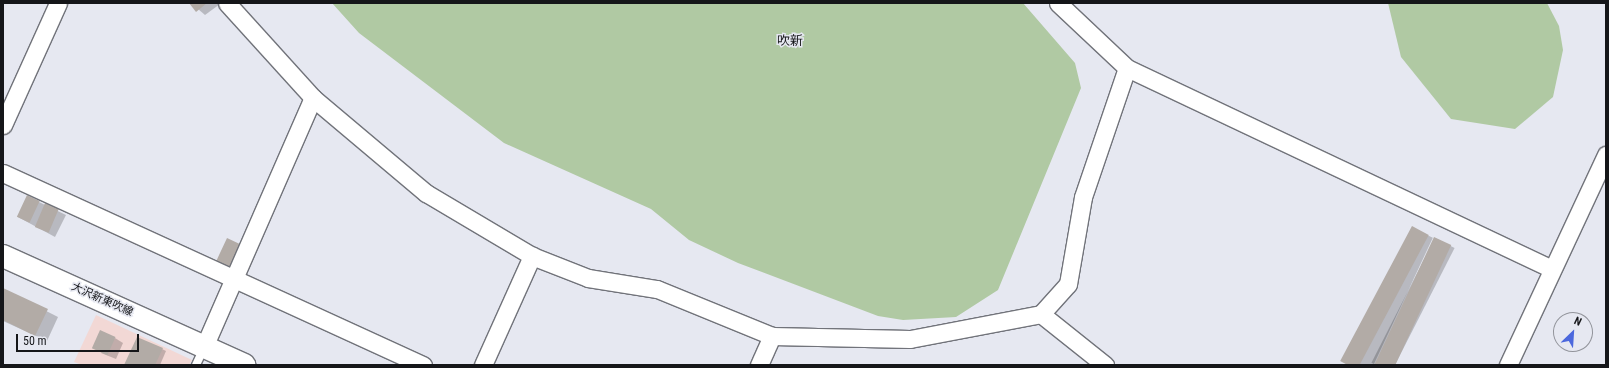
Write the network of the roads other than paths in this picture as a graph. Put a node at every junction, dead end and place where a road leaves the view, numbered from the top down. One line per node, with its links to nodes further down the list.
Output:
1 (58, 3): 6 (street)
2 (227, 3): 5 (street)
3 (1058, 3): 4 (street)
4 (1127, 68): 11 (street); 13 (street)
5 (313, 98): 10 (street); 12 (street)
6 (3, 125)
7 (1606, 155): 11 (street)
8 (3, 173): 12 (street)
9 (3, 256): 15 (main road, 大沢新東吹線)
10 (532, 256): 14 (street); 18 (street)
11 (1551, 268): 21 (street)
12 (235, 278): 15 (street); 17 (street)
13 (1041, 314): 14 (street); 20 (street)
14 (772, 336): 19 (street)
15 (200, 356): 16 (main road, 大沢新東吹線)
16 (244, 365)
17 (423, 365)
18 (483, 365)
19 (759, 365)
20 (1105, 365)
21 (1508, 365)

